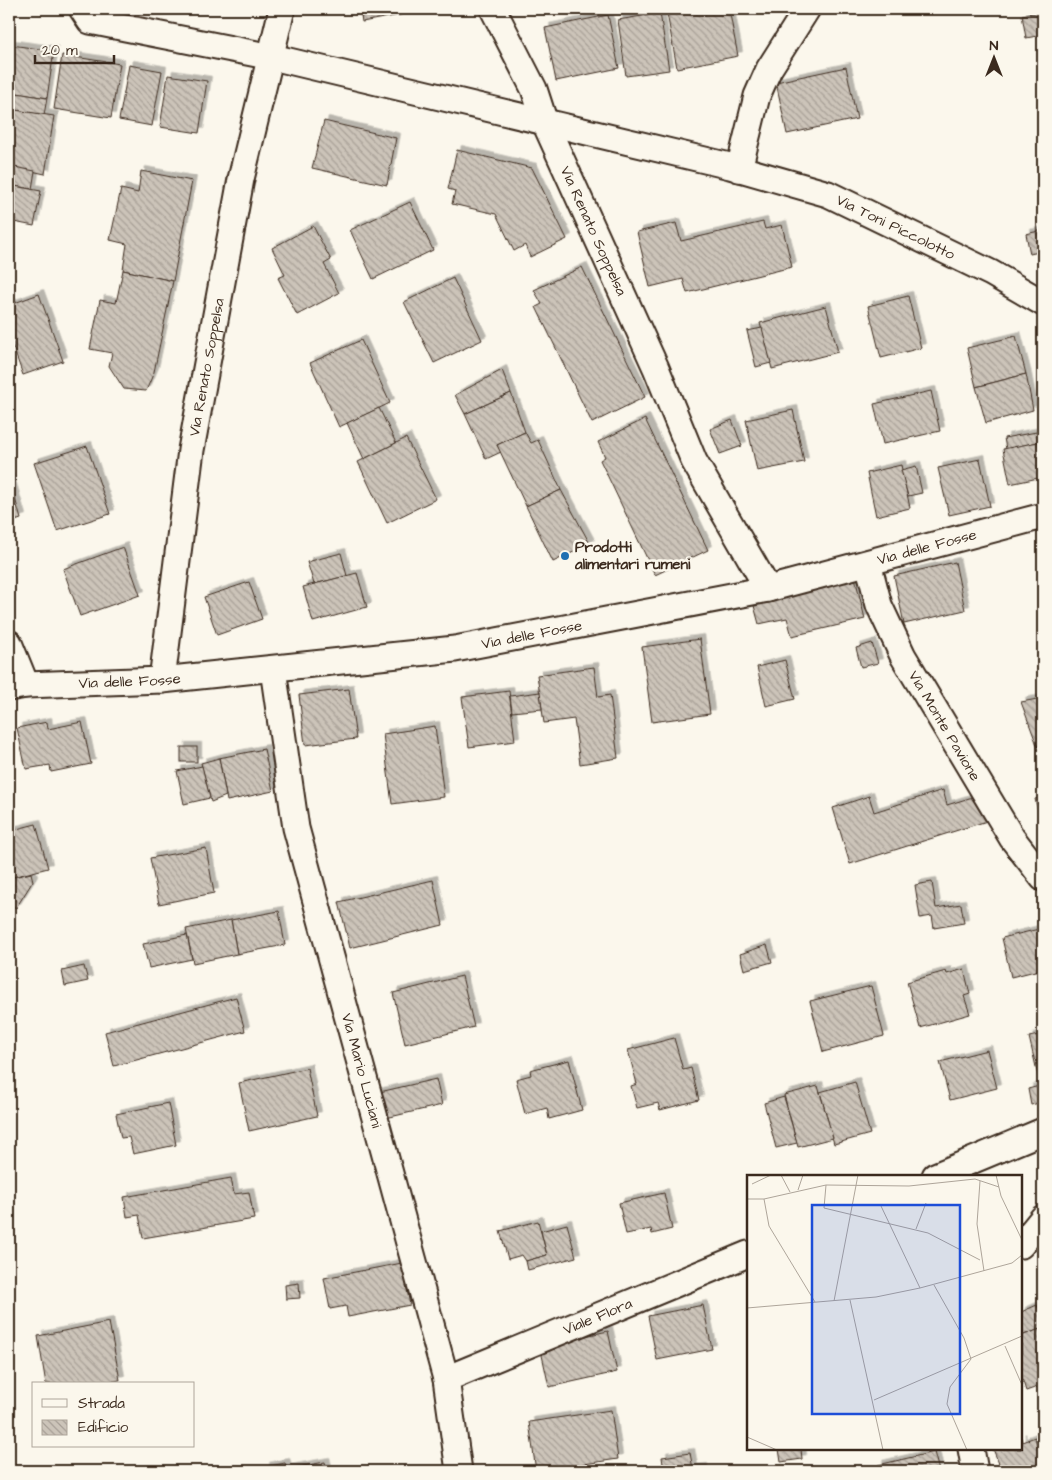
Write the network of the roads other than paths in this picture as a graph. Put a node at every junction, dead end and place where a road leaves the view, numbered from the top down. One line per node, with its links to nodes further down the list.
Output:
1 (82, 9): 5 (street)
2 (282, 9): 5 (street, Via Renato Soppelsa)
3 (494, 9): 6 (street, Via Renato Soppelsa)
4 (807, 9): 7 (street)
5 (272, 57): 6 (street); 14 (street, Via Renato Soppelsa)
6 (544, 123): 7 (street, Via Toni Piccolotto); 11 (street, Via Renato Soppelsa)
7 (739, 169): 8 (street, Via Toni Piccolotto)
8 (1043, 303)
9 (1043, 516): 10 (street, Via delle Fosse)
10 (868, 562): 11 (street, Via delle Fosse); 16 (street, Via Monte Pavione)
11 (768, 589): 13 (street, Via delle Fosse)
12 (9, 643): 15 (street)
13 (273, 669): 14 (street, Via delle Fosse); 22 (street, Via Mario Luciani)
14 (162, 680): 15 (street, Via delle Fosse)
15 (17, 687)
16 (1043, 878)
17 (1043, 1132): 18 (street)
18 (937, 1175)
19 (1043, 1218): 20 (street)
20 (1022, 1244)
21 (747, 1254): 22 (street, Viale Flora)
22 (446, 1380): 24 (street, Via Mario Luciani)
23 (970, 1450): 25 (street)
24 (459, 1471)
25 (975, 1471)

